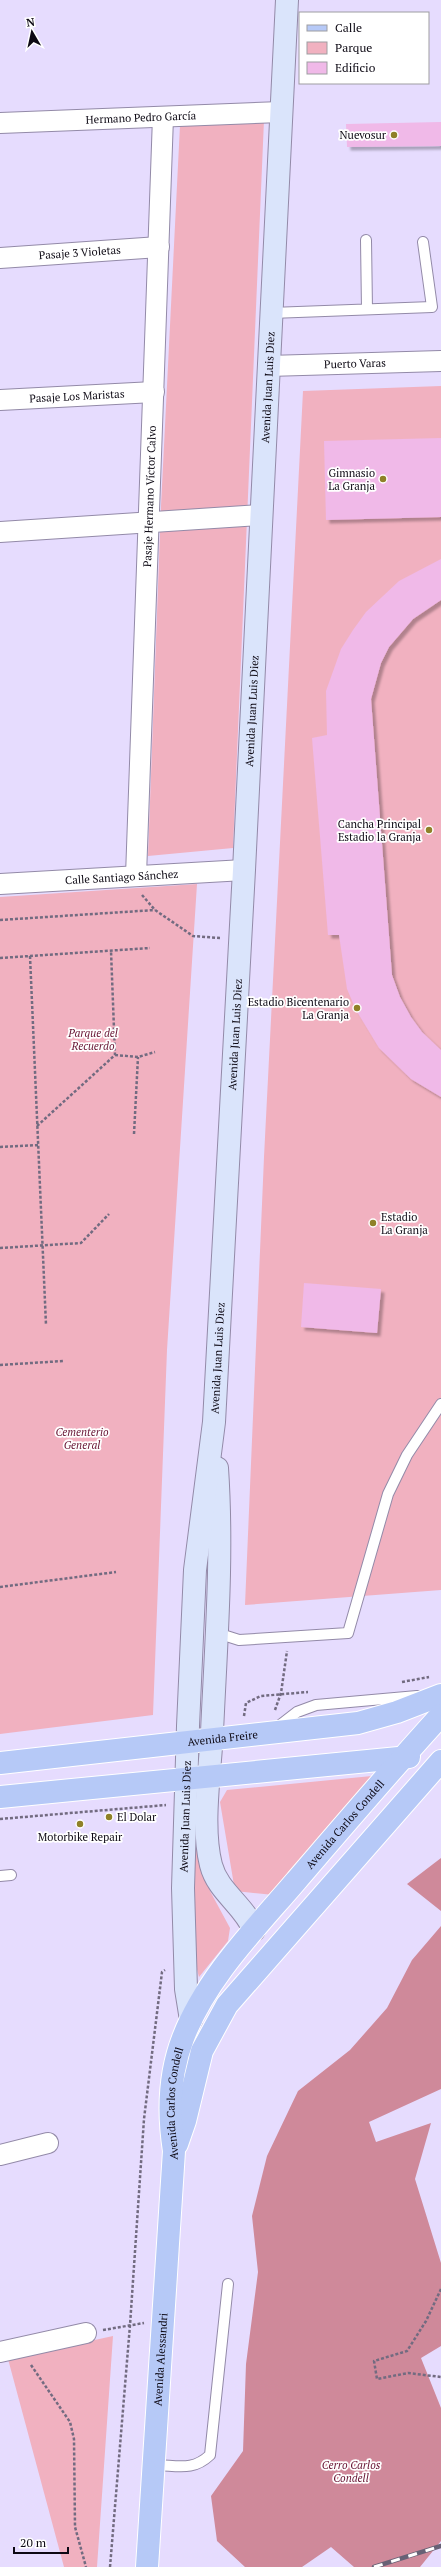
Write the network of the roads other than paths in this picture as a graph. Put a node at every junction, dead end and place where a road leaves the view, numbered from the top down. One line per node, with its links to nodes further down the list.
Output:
1 (287, 0): 2 (main road, Avenida Juan Luis Diez)
2 (281, 112): 3 (street, Hermano Pedro García); 10 (main road, Avenida Juan Luis Diez)
3 (163, 117): 4 (street, Hermano Pedro García); 7 (street, Pasaje Hermano Víctor Calvo)
4 (0, 123)
5 (366, 240): 9 (lane)
6 (423, 242): 9 (lane)
7 (159, 247): 8 (street, Pasaje 3 Violetas); 13 (street, Pasaje Hermano Víctor Calvo)
8 (0, 258)
9 (367, 310): 10 (lane)
10 (271, 313): 12 (main road, Avenida Juan Luis Diez)
11 (441, 361): 12 (street, Puerto Varas)
12 (268, 366): 15 (main road, Avenida Juan Luis Diez)
13 (154, 392): 14 (street, Pasaje Los Maristas); 16 (street, Pasaje Hermano Víctor Calvo)
14 (0, 400)
15 (261, 515): 16 (street); 18 (main road, Avenida Juan Luis Diez)
16 (148, 522): 17 (street); 19 (street, Pasaje Hermano Víctor Calvo)
17 (0, 532)
18 (244, 870): 19 (street, Calle Santiago Sánchez); 22 (main road, Avenida Juan Luis Diez)
19 (136, 876): 20 (street, Calle Santiago Sánchez)
20 (0, 884)
21 (441, 1404): 23 (lane)
22 (214, 1422): 23 (main road, Avenida Juan Luis Diez); 27 (main road, Avenida Juan Luis Diez)
23 (217, 1633): 26 (main road, Avenida Juan Luis Diez)
24 (441, 1695): 26 (main road, Avenida Freire)
25 (441, 1715): 29 (main road, Avenida Carlos Condell)
26 (211, 1740): 27 (main road, Avenida Freire); 32 (main road, Avenida Juan Luis Diez)
27 (187, 1742): 31 (main road, Avenida Freire); 33 (main road, Avenida Juan Luis Diez)
28 (441, 1750): 29 (main road)
29 (402, 1758): 32 (main road); 37 (main road, Avenida Carlos Condell)
30 (441, 1761): 38 (main road, Avenida Carlos Condell)
31 (0, 1763)
32 (209, 1778): 33 (main road); 37 (main road, Avenida Juan Luis Diez)
33 (185, 1780): 34 (main road); 39 (main road, Avenida Juan Luis Diez)
34 (0, 1798)
35 (12, 1874): 36 (lane)
36 (0, 1876)
37 (254, 1930): 38 (main road); 39 (main road, Avenida Carlos Condell)
38 (251, 1977): 41 (main road, Avenida Carlos Condell)
39 (191, 2020): 41 (main road, Avenida Carlos Condell)
40 (48, 2143): 42 (street)
41 (174, 2151): 46 (main road, Avenida Alessandri)
42 (0, 2155)
43 (228, 2284): 46 (lane)
44 (86, 2332): 45 (street)
45 (8, 2350)
46 (153, 2465): 47 (main road, Avenida Alessandri)
47 (147, 2567)

